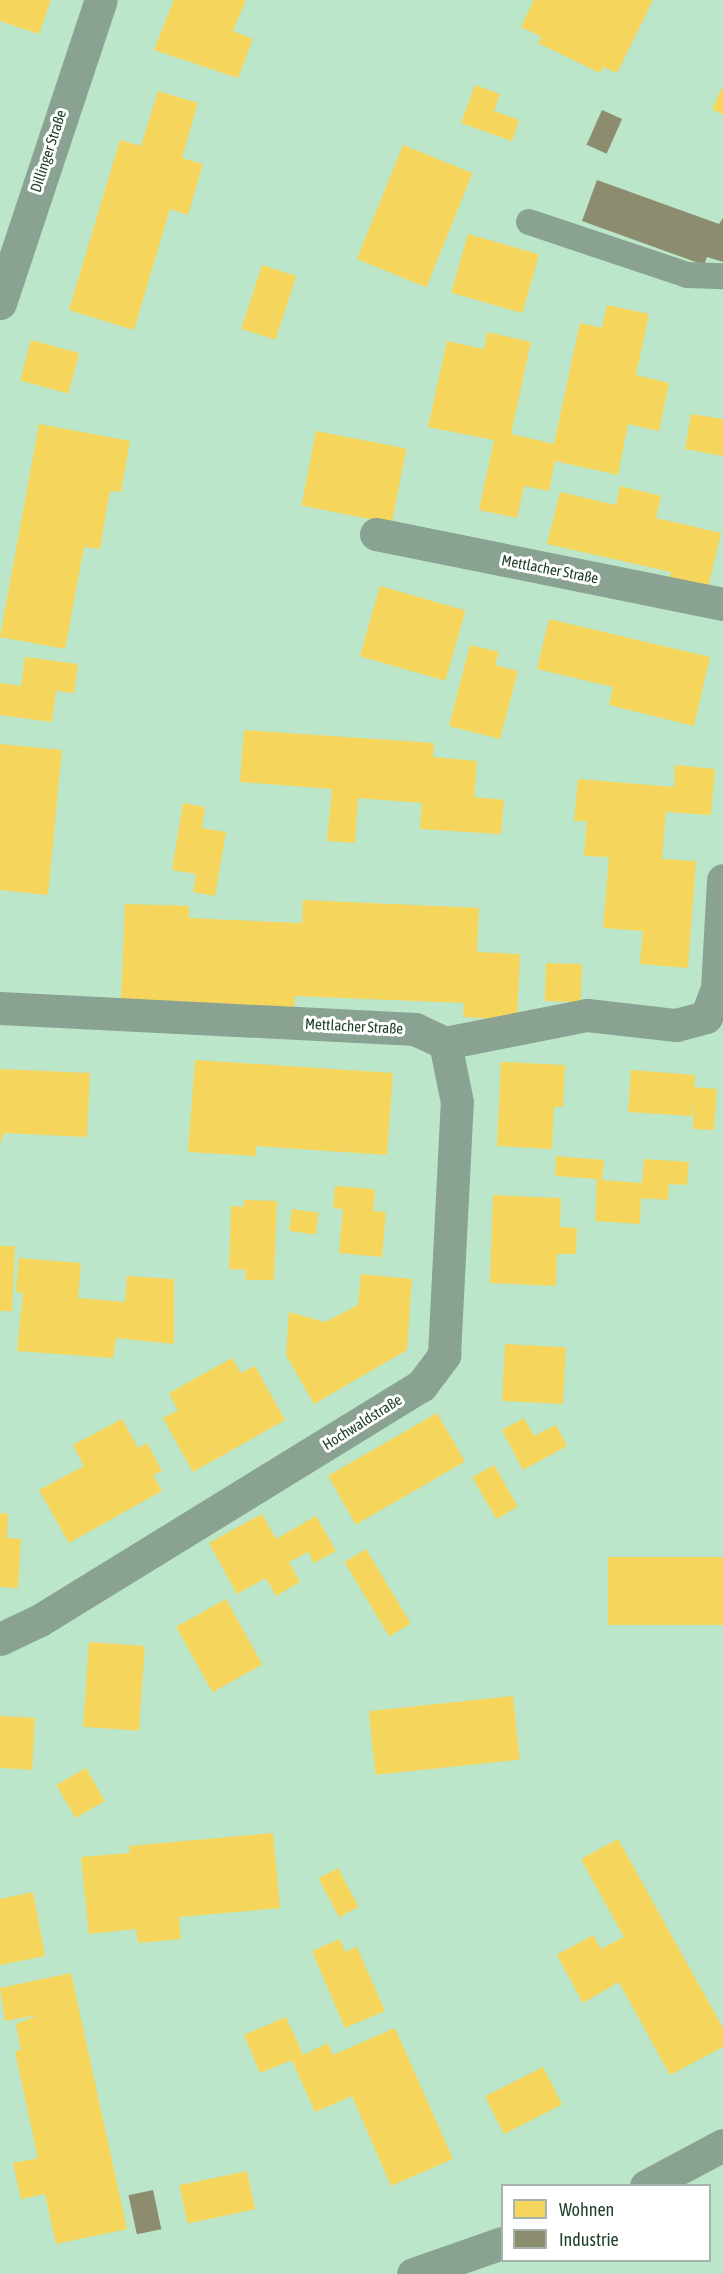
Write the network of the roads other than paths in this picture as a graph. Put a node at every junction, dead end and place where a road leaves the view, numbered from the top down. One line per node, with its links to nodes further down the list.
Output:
1 (101, 0): 4 (street, Dillinger Straße)
2 (529, 222): 3 (lane)
3 (723, 276)
4 (0, 303)
5 (376, 534): 6 (street, Mettlacher Straße)
6 (723, 604)
7 (723, 880): 9 (street)
8 (0, 1008): 9 (street, Mettlacher Straße)
9 (445, 1043): 10 (street, Hochwaldstraße)
10 (0, 1639)
11 (723, 2145): 12 (street)
12 (650, 2184)
13 (501, 2243): 14 (street)
14 (413, 2274)

